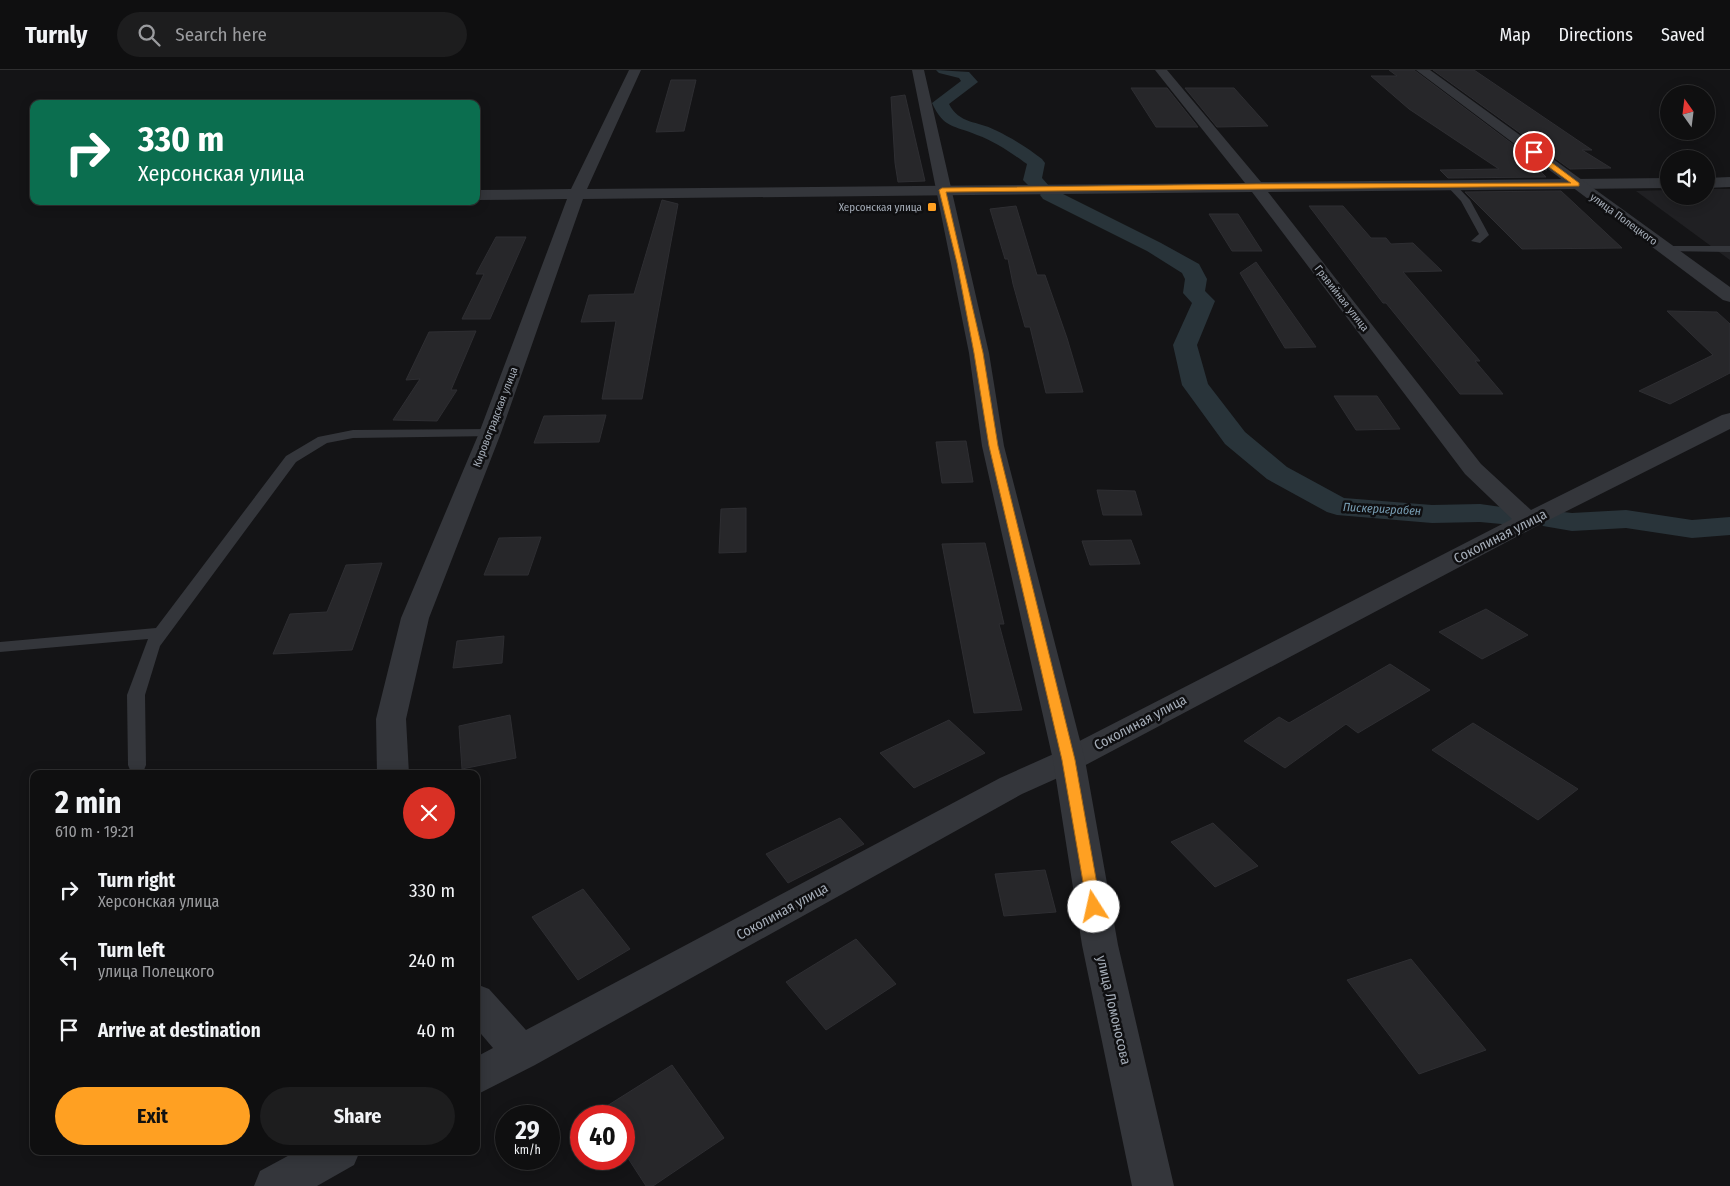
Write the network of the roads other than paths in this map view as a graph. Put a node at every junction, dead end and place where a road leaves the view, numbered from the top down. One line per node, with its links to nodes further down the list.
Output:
1 (635, 70): 13 (street, Кировоградская улица)
2 (918, 70): 11 (street, улица Ломоносова)
3 (1161, 70): 10 (street, Гравийная улица)
4 (1422, 70): 9 (street, улица Полецкого)
5 (1730, 182): 7 (street)
6 (1660, 183): 9 (street)
7 (1715, 183)
8 (1451, 185): 9 (street); 10 (street); 14 (lane)
9 (1577, 185): 15 (street, улица Полецкого)
10 (1256, 186): 11 (street); 20 (street, Гравийная улица)
11 (942, 190): 13 (street); 23 (street, улица Ломоносова)
12 (480, 195): 13 (street)
13 (576, 196): 19 (street, Кировоградская улица)
14 (1476, 241)
15 (1666, 249): 16 (lane); 17 (street, улица Полецкого)
16 (1730, 249)
17 (1730, 296)
18 (1730, 420): 20 (street, Соколиная улица)
19 (490, 433): 21 (lane); 25 (street, Кировоградская улица)
20 (1528, 521): 23 (street, Соколиная улица)
21 (160, 633): 22 (lane); 24 (lane)
22 (0, 647)
23 (1069, 760): 27 (street, Соколиная улица); 31 (street, улица Ломоносова)
24 (137, 765)
25 (394, 770)
26 (480, 1005): 27 (street)
27 (521, 1053): 28 (street, Соколиная улица)
28 (480, 1075)
29 (332, 1155): 30 (street)
30 (275, 1186)
31 (1154, 1186)

